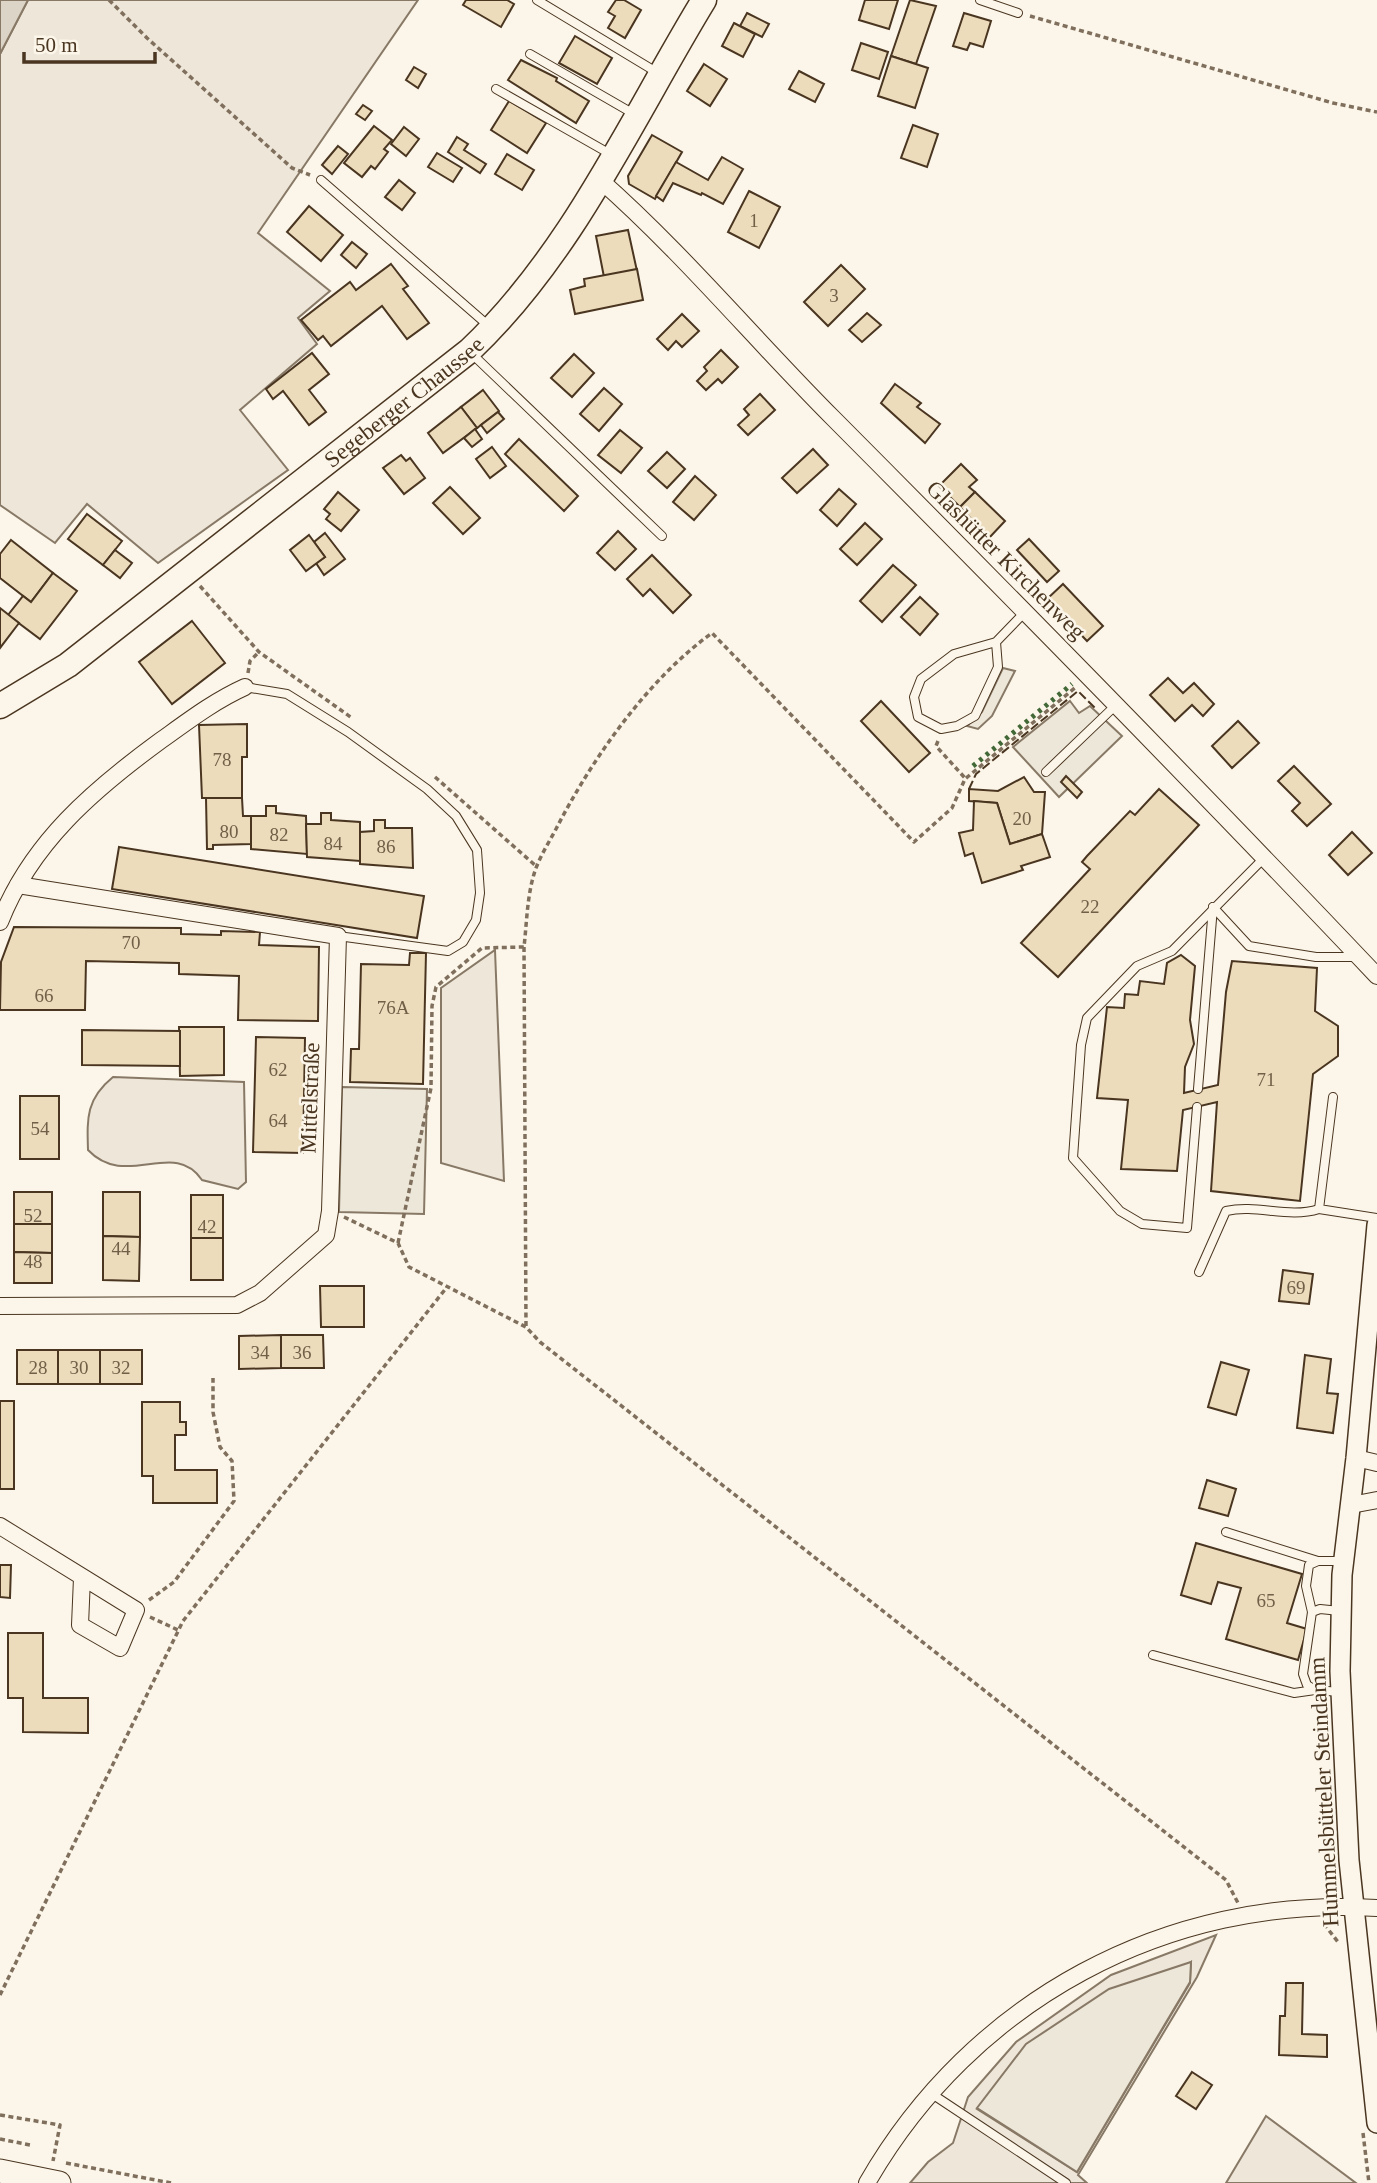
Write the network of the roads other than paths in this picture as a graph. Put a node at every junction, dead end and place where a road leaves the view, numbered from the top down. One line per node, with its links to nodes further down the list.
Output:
1 (537, 0): 6 (lane)
2 (704, 0): 6 (main road, Segeberger Chaussee)
3 (980, 0): 4 (lane)
4 (1018, 13)
5 (530, 54): 8 (lane)
6 (661, 74): 8 (main road, Segeberger Chaussee)
7 (496, 89): 9 (lane)
8 (636, 116): 9 (main road, Segeberger Chaussee)
9 (613, 156): 10 (main road, Segeberger Chaussee)
10 (599, 179): 12 (main road, Segeberger Chaussee); 15 (street, Glashütter Kirchenweg)
11 (321, 180): 12 (lane)
12 (492, 329): 13 (main road, Segeberger Chaussee)
13 (469, 351): 14 (lane); 19 (main road, Segeberger Chaussee)
14 (662, 536)
15 (1026, 611): 16 (lane); 18 (street, Glashütter Kirchenweg)
16 (996, 642): 16 (lane)
17 (245, 687): 22 (street); 25 (lane)
18 (1116, 705): 20 (lane); 21 (street, Glashütter Kirchenweg)
19 (0, 706)
20 (1046, 772)
21 (1264, 858): 23 (lane); 26 (street, Glashütter Kirchenweg)
22 (18, 885): 24 (street); 25 (street)
23 (1213, 907): 26 (lane); 28 (lane); 30 (lane)
24 (0, 922)
25 (338, 936): 35 (street, Mittelstraße)
26 (1358, 957): 27 (street, Glashütter Kirchenweg)
27 (1377, 976)
28 (1198, 1089)
29 (1333, 1097): 31 (lane)
30 (1197, 1107)
31 (1319, 1209): 32 (lane); 34 (lane)
32 (1377, 1218)
33 (1377, 1225): 36 (street, Hummelsbütteler Steindamm)
34 (1199, 1272)
35 (0, 1307)
36 (1356, 1458): 37 (street); 39 (street, Hummelsbütteler Steindamm)
37 (1377, 1462)
38 (1377, 1500): 39 (street)
39 (1351, 1505): 43 (street, Hummelsbütteler Steindamm)
40 (0, 1526): 44 (street)
41 (1226, 1532): 42 (lane)
42 (1318, 1561): 43 (lane); 46 (lane)
43 (1344, 1561): 45 (street, Hummelsbütteler Steindamm)
44 (82, 1578): 44 (street)
45 (1341, 1611): 46 (lane); 49 (street, Hummelsbütteler Steindamm)
46 (1312, 1612): 48 (lane)
47 (1153, 1655): 48 (lane)
48 (1315, 1690): 49 (lane)
49 (1340, 1692): 50 (street, Hummelsbütteler Steindamm)
50 (1354, 1908): 51 (street); 52 (street); 53 (street, Hummelsbütteler Steindamm)
51 (1377, 1908)
52 (930, 2093): 56 (street); 57 (lane)
53 (1377, 2123)
54 (0, 2172): 55 (main road)
55 (56, 2172)
56 (867, 2183)
57 (1066, 2183)

